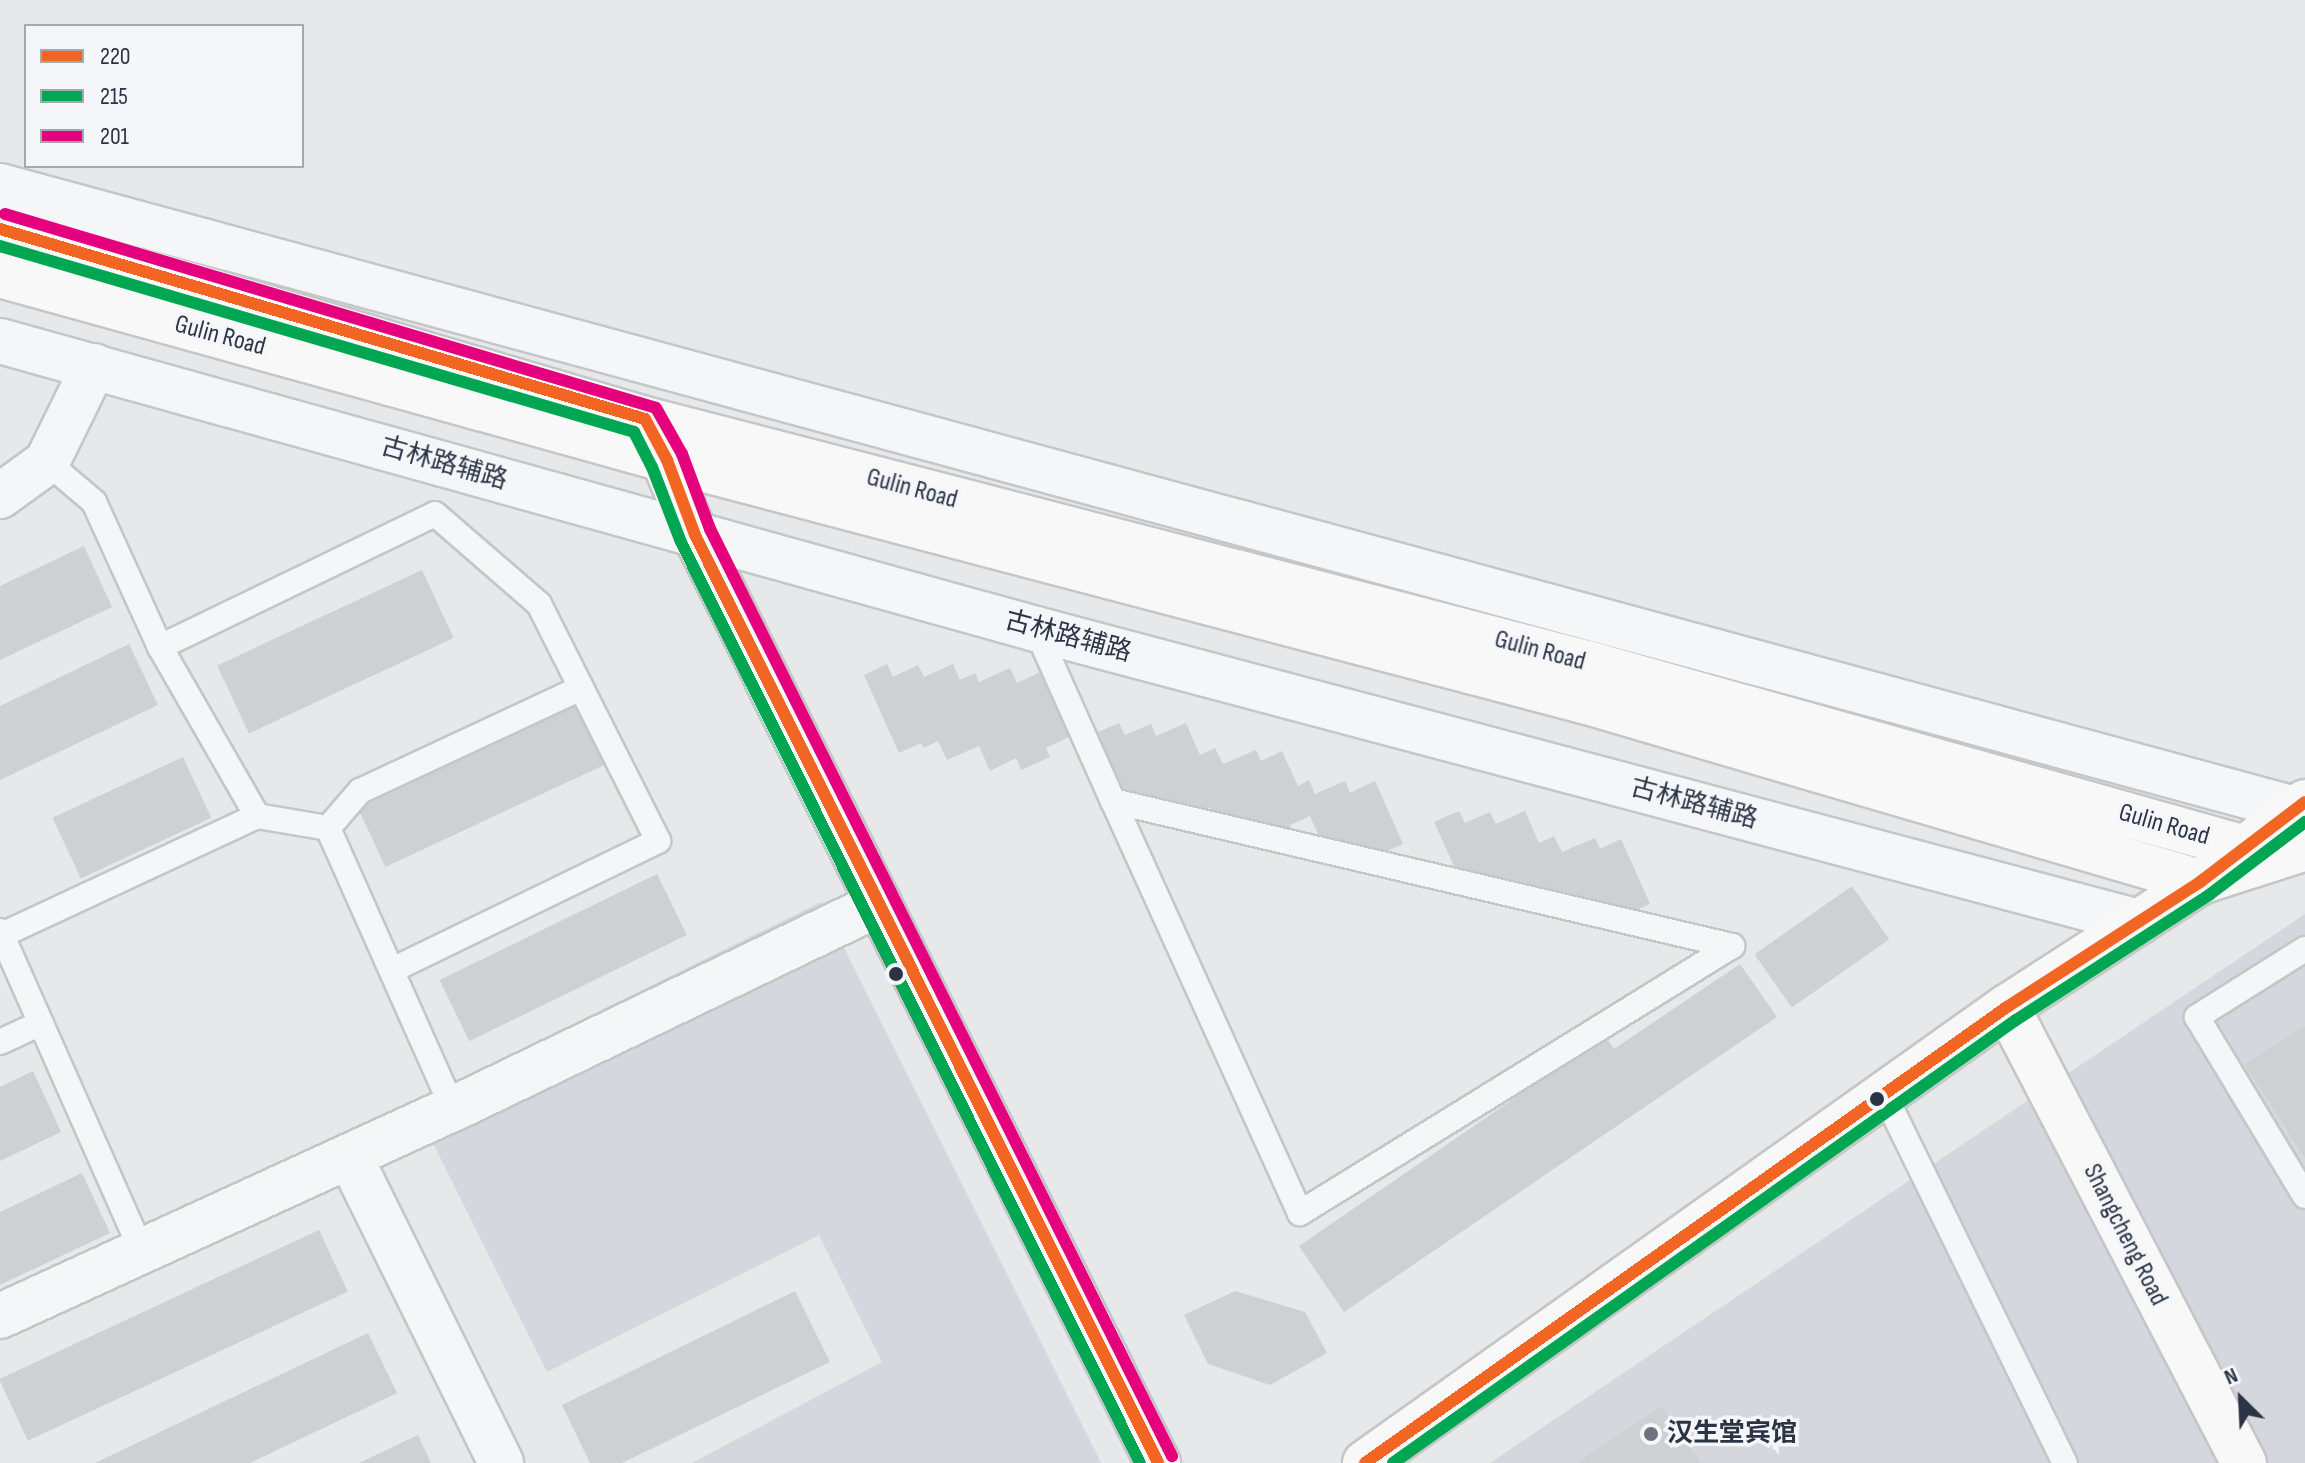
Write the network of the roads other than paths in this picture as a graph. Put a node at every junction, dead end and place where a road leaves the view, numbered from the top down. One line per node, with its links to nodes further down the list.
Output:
1 (0, 186): 17 (street)
2 (0, 229): 6 (main road, Gulin Road)
3 (0, 275): 7 (main road, Gulin Road)
4 (0, 341): 5 (street, 古林路辅路)
5 (94, 366): 8 (street); 10 (street, 古林路辅路)
6 (645, 419): 7 (main road); 18 (main road, Gulin Road)
7 (667, 460): 10 (main road); 19 (main road, Gulin Road)
8 (47, 462): 9 (street); 12 (lane)
9 (0, 496)
10 (695, 535): 11 (street, 古林路辅路); 20 (main road)
11 (1036, 629): 14 (lane); 21 (street, 古林路辅路)
12 (160, 647): 13 (lane); 15 (lane)
13 (581, 688): 16 (lane); 24 (lane)
14 (1113, 801): 14 (lane)
15 (257, 816): 16 (lane); 22 (lane)
16 (328, 828): 24 (lane)
17 (2302, 828): 18 (main road); 19 (main road, Gulin Road)
18 (2245, 848): 19 (main road)
19 (2200, 882): 21 (main road)
20 (879, 904): 29 (street); 35 (main road)
21 (2139, 922): 25 (main road)
22 (1, 933): 26 (lane)
23 (2305, 949): 31 (lane)
24 (392, 970): 29 (lane)
25 (2007, 1007): 28 (main road); 38 (main road, Shangcheng Road)
26 (41, 1023): 27 (lane); 32 (lane)
27 (0, 1042)
28 (1884, 1094): 36 (main road); 37 (lane)
29 (453, 1109): 30 (street)
30 (350, 1157): 32 (street); 34 (street)
31 (2305, 1196)
32 (143, 1253): 33 (street)
33 (0, 1316)
34 (501, 1463)
35 (1158, 1463)
36 (1365, 1463)
37 (2065, 1463)
38 (2244, 1463)

